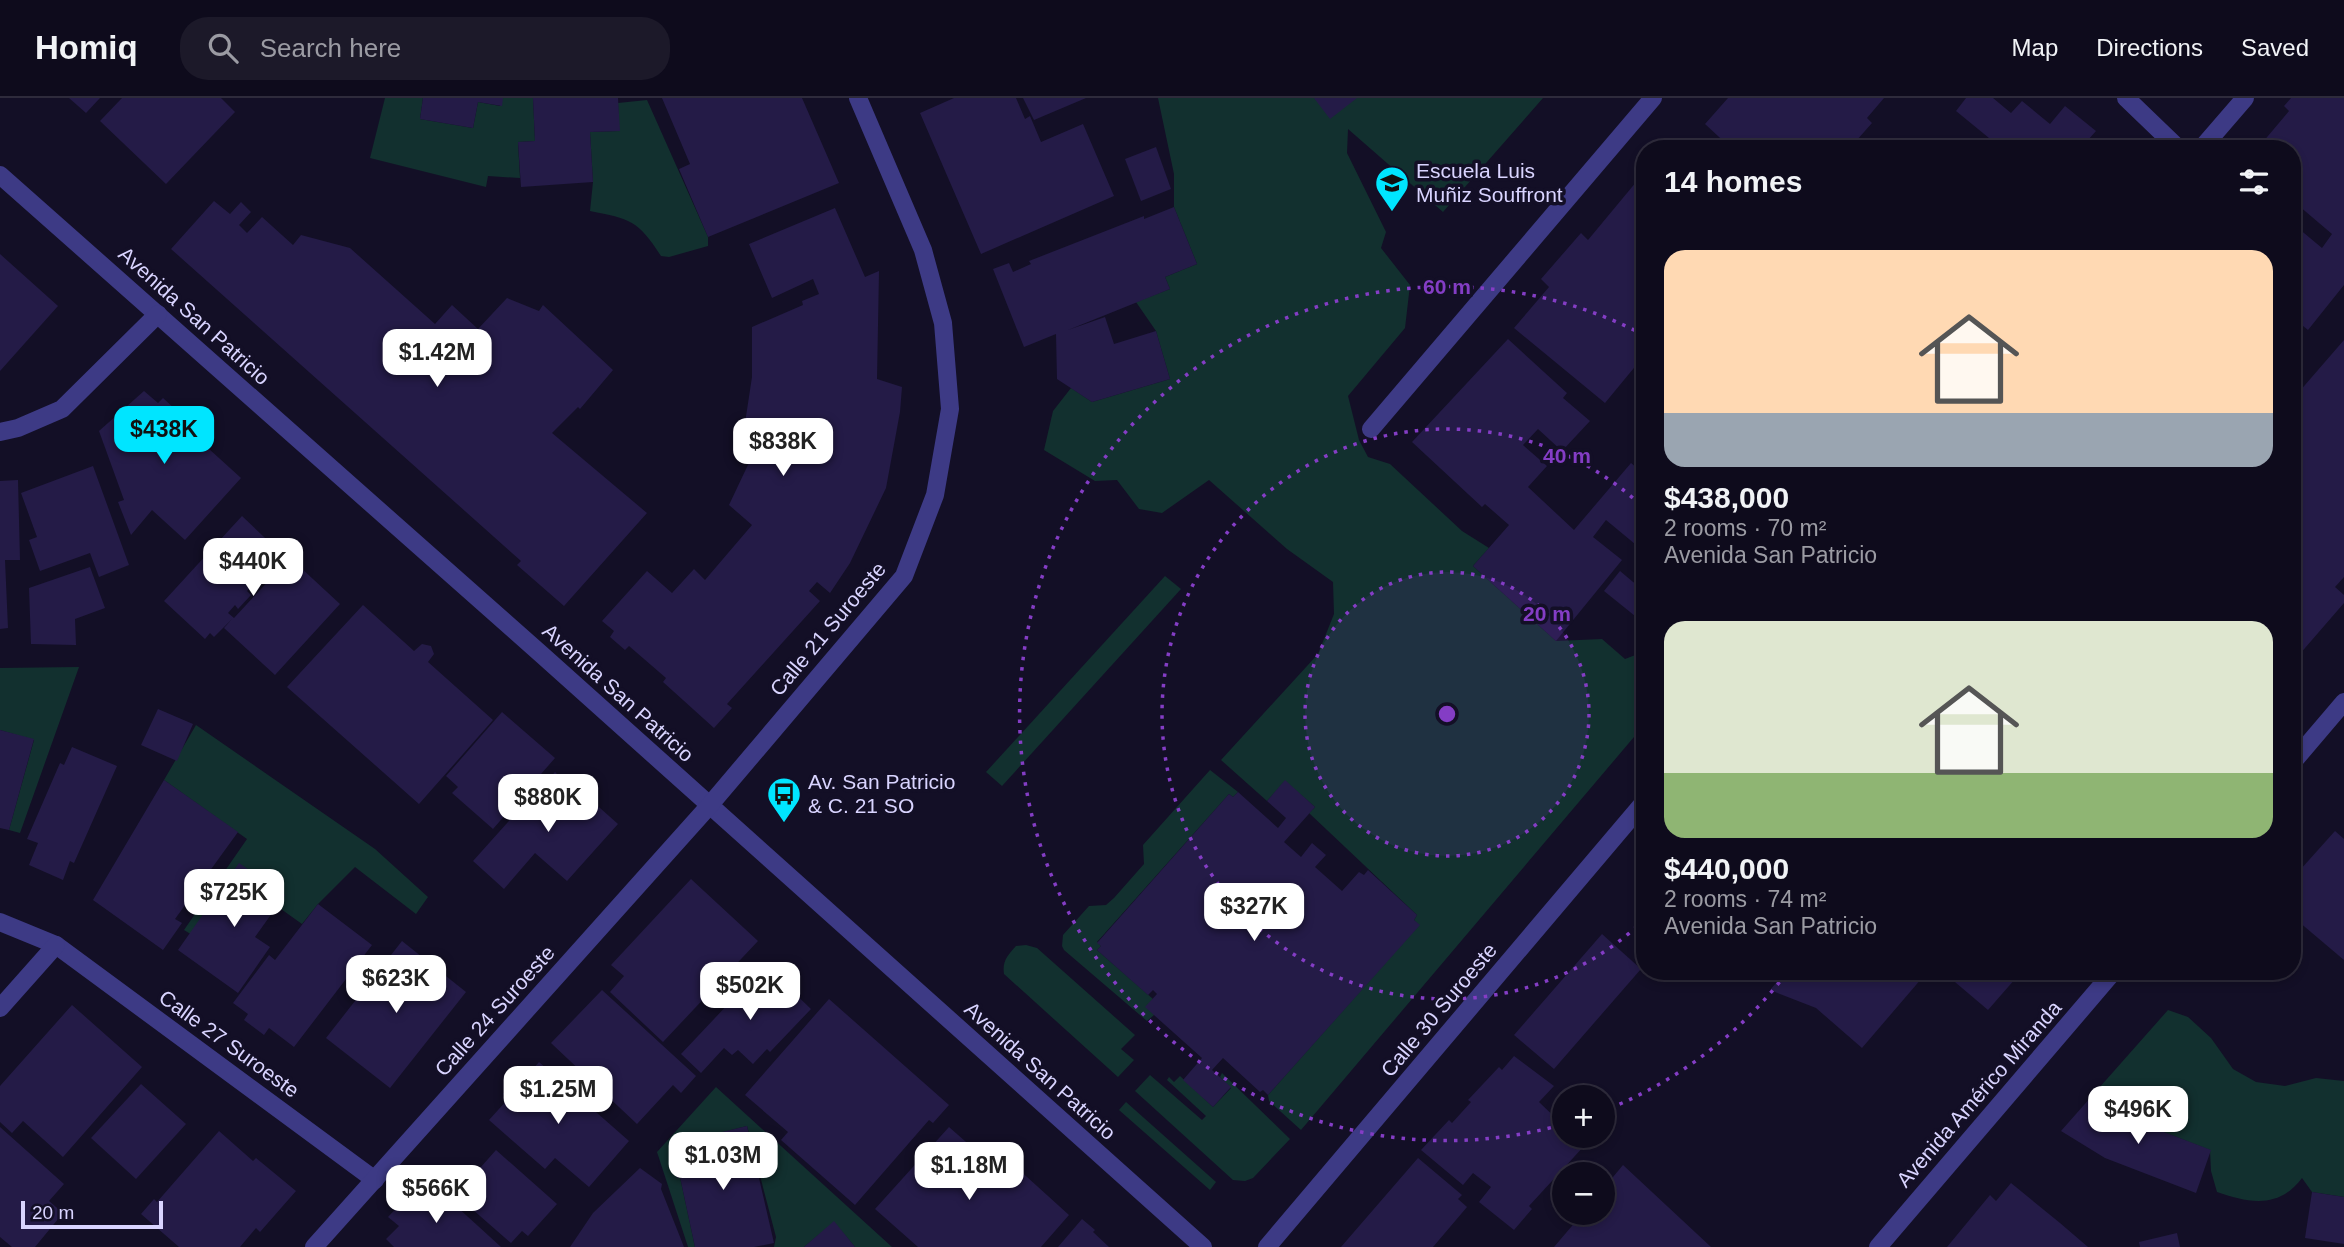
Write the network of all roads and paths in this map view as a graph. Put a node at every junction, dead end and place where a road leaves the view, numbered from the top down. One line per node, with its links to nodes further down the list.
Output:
1 (858, 98): 13 (street, Calle 21 Suroeste)
2 (1653, 98): 9 (street)
3 (2126, 98): 5 (street)
4 (2245, 98): 6 (street)
5 (2170, 140)
6 (2209, 140)
7 (0, 175): 8 (street, Avenida San Patricio)
8 (158, 314): 10 (street); 13 (street, Avenida San Patricio)
9 (1371, 429)
10 (0, 432)
11 (2344, 702): 12 (street)
12 (2301, 752)
13 (709, 806): 19 (street, Calle 24 Suroeste); 21 (street, Avenida San Patricio)
14 (1636, 813): 22 (street, Calle 30 Suroeste)
15 (0, 922): 16 (street, Calle 27 Suroeste)
16 (56, 945): 18 (street); 19 (street, Calle 27 Suroeste)
17 (2106, 980): 23 (street, Avenida Américo Miranda)
18 (0, 1008)
19 (375, 1180): 20 (street, Calle 24 Suroeste)
20 (314, 1247)
21 (1203, 1247)
22 (1267, 1247)
23 (1878, 1247)

